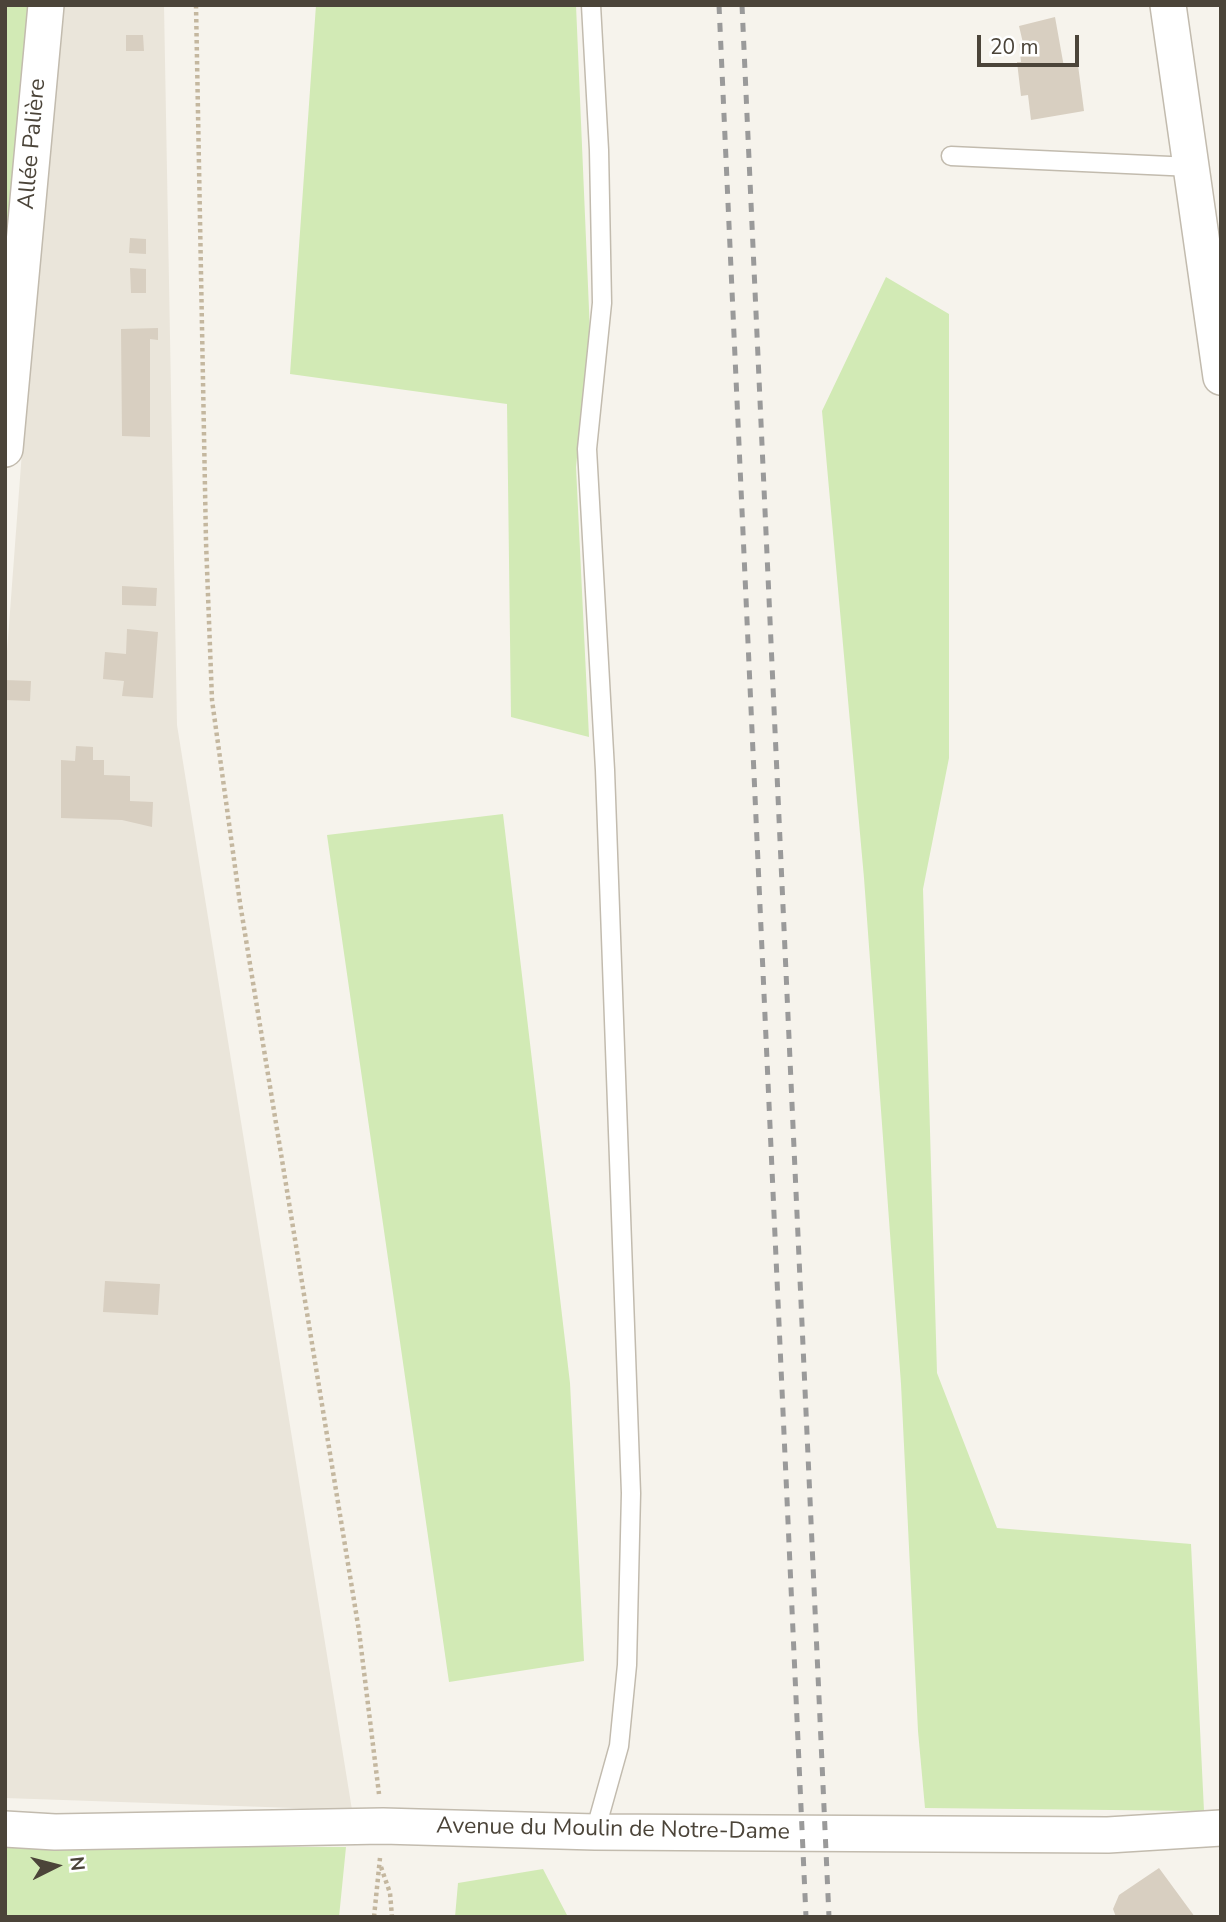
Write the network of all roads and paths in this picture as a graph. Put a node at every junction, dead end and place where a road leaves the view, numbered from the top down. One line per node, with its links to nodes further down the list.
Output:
1 (46, 5): 8 (street, Allée Palière)
2 (196, 5): 9 (path)
3 (591, 5): 12 (lane)
4 (1168, 5): 6 (street)
5 (951, 156): 6 (lane)
6 (1192, 167): 7 (street)
7 (1221, 377)
8 (5, 449)
9 (383, 1826): 11 (street, Avenue du Moulin de Notre-Dame); 12 (street, Avenue du Moulin de Notre-Dame); 13 (path)
10 (1221, 1828): 12 (street, Avenue du Moulin de Notre-Dame)
11 (5, 1829)
12 (595, 1832)
13 (379, 1863): 14 (path); 15 (path)
14 (374, 1917)
15 (393, 1917)

